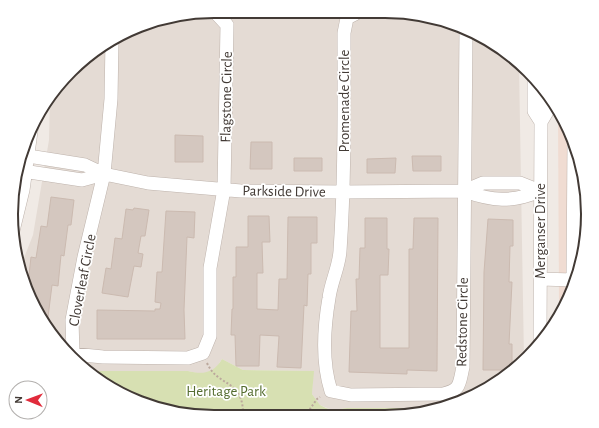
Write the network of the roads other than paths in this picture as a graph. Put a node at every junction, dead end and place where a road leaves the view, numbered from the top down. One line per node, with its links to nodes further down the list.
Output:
1 (221, 18): 12 (street, Flagstone Circle)
2 (347, 18): 15 (street, Promenade Circle)
3 (466, 35): 13 (street)
4 (112, 47): 11 (street)
5 (534, 88): 7 (street, Merganser Drive)
6 (546, 103): 7 (street, Merganser Drive)
7 (541, 122): 14 (street, Merganser Drive)
8 (27, 155): 11 (street, Parkside Drive)
9 (574, 162): 16 (street)
10 (23, 171): 11 (street, Parkside Drive)
11 (104, 174): 12 (street, Parkside Drive); 20 (street, Cloverleaf Circle)
12 (224, 190): 15 (street, Parkside Drive); 21 (street, Cloverleaf Circle)
13 (464, 190): 14 (street, Parkside Drive); 15 (street, Parkside Drive); 15 (street, Redstone Circle)
14 (540, 191): 17 (street, Merganser Drive)
15 (343, 192)
16 (573, 269)
17 (540, 279): 18 (street); 19 (street, Merganser Drive)
18 (570, 280)
19 (540, 333)
20 (73, 350)
21 (77, 354)

